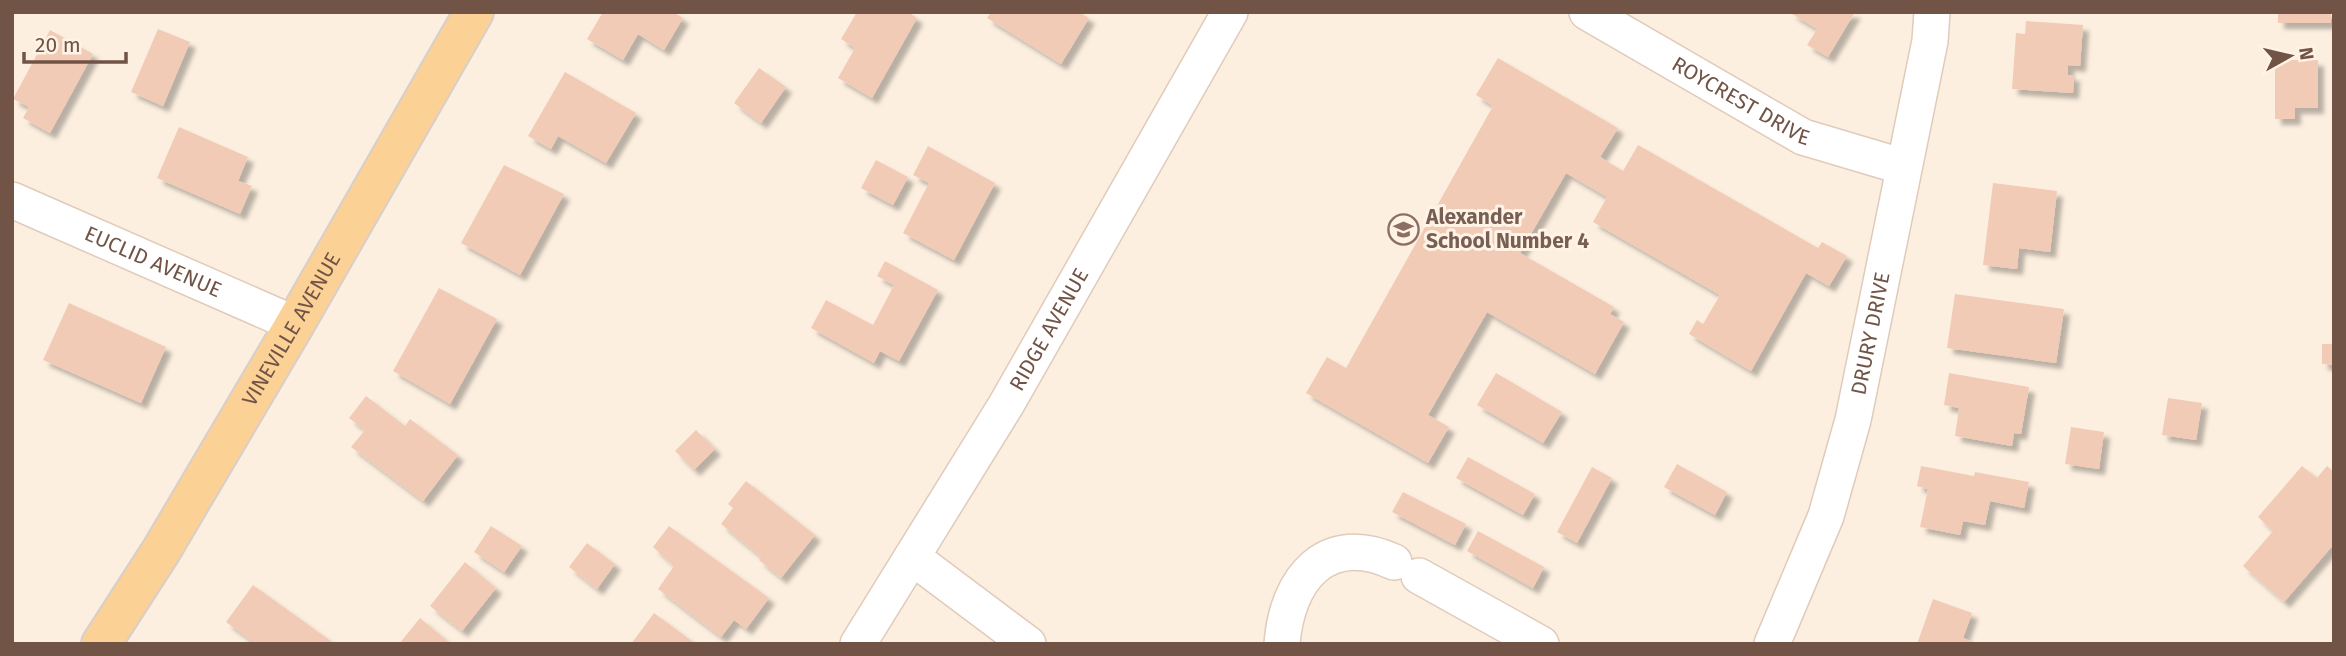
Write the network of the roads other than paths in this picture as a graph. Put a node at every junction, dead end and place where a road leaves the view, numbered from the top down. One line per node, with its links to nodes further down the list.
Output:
1 (474, 12): 7 (main road, VINEVILLE AVENUE)
2 (1230, 12): 8 (street, RIDGE AVENUE)
3 (1587, 12): 5 (street, ROYCREST DRIVE)
4 (1933, 12): 5 (street, DRURY DRIVE)
5 (1904, 167): 14 (street, DRURY DRIVE)
6 (12, 200): 7 (street, EUCLID AVENUE)
7 (295, 324): 9 (main road, VINEVILLE AVENUE)
8 (912, 557): 10 (street, RIDGE AVENUE); 11 (street)
9 (101, 644)
10 (858, 644)
11 (1028, 644)
12 (1282, 644): 13 (street)
13 (1541, 644)
14 (1772, 644)

